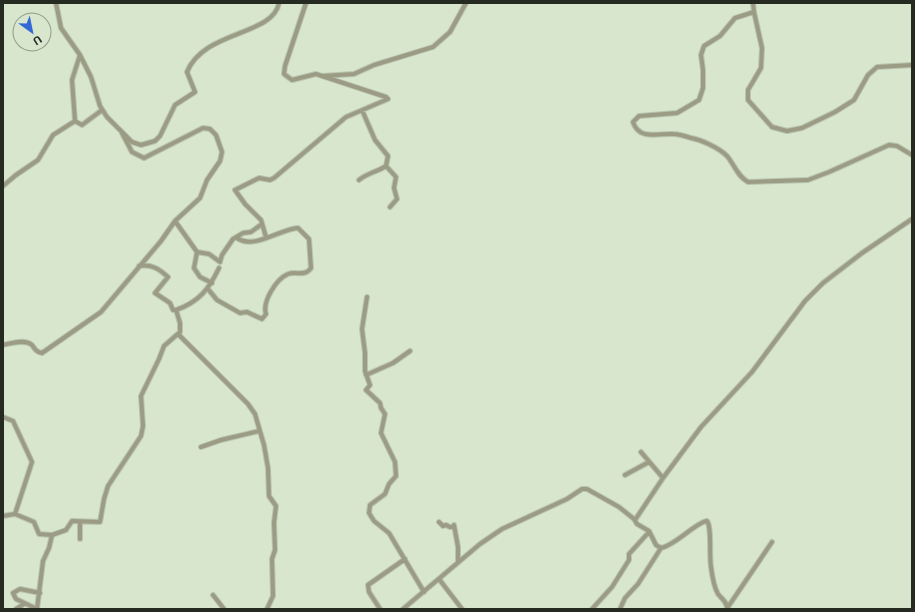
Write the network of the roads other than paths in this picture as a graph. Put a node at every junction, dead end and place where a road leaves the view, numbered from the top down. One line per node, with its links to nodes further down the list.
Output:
1 (56, 3): 7 (street)
2 (279, 3): 13 (street)
3 (306, 3): 9 (street)
4 (466, 3): 9 (street)
5 (753, 3): 6 (street)
6 (754, 12): 8 (street); 14 (street)
7 (80, 55): 10 (street); 12 (street)
8 (912, 65)
9 (322, 76): 11 (street)
10 (102, 110): 12 (street); 13 (street)
11 (362, 110): 15 (street); 21 (street)
12 (75, 121): 17 (street)
13 (122, 133): 20 (street)
14 (912, 155)
15 (386, 166): 16 (street); 18 (street)
16 (359, 180)
17 (3, 186)
18 (390, 208)
19 (912, 218): 41 (street)
20 (175, 221): 24 (street); 25 (street)
21 (262, 224): 22 (street); 23 (street)
22 (266, 237): 23 (street); 28 (street)
23 (237, 238): 24 (street)
24 (197, 252): 27 (street)
25 (139, 266): 30 (street); 32 (street)
26 (219, 268): 27 (street)
27 (212, 283): 28 (street)
28 (208, 289): 30 (street)
29 (367, 297): 34 (street)
30 (176, 310): 31 (street)
31 (178, 334): 36 (street); 45 (street)
32 (3, 345)
33 (410, 351): 34 (street)
34 (366, 375): 52 (street)
35 (3, 417): 42 (street)
36 (259, 431): 37 (street); 63 (street)
37 (201, 447)
38 (641, 452): 39 (street)
39 (648, 462): 40 (street); 41 (street)
40 (625, 475)
41 (663, 478): 44 (street)
42 (15, 514): 43 (street); 48 (street)
43 (3, 516)
44 (635, 520): 47 (street); 53 (street)
45 (80, 522): 48 (street); 49 (street)
46 (439, 522): 53 (street)
47 (649, 532): 51 (street); 67 (street)
48 (52, 535): 56 (street)
49 (80, 539)
50 (772, 542): 59 (street)
51 (661, 548): 59 (street); 68 (street)
52 (405, 559): 55 (street); 64 (street)
53 (458, 562): 54 (street)
54 (439, 579): 55 (street); 66 (street)
55 (424, 592): 65 (street)
56 (40, 593): 58 (street); 61 (street)
57 (213, 595): 62 (street)
58 (24, 604): 60 (street); 61 (street)
59 (728, 608)
60 (16, 609)
61 (37, 609)
62 (224, 609)
63 (267, 609)
64 (380, 609)
65 (403, 609)
66 (462, 609)
67 (592, 609)
68 (620, 609)

